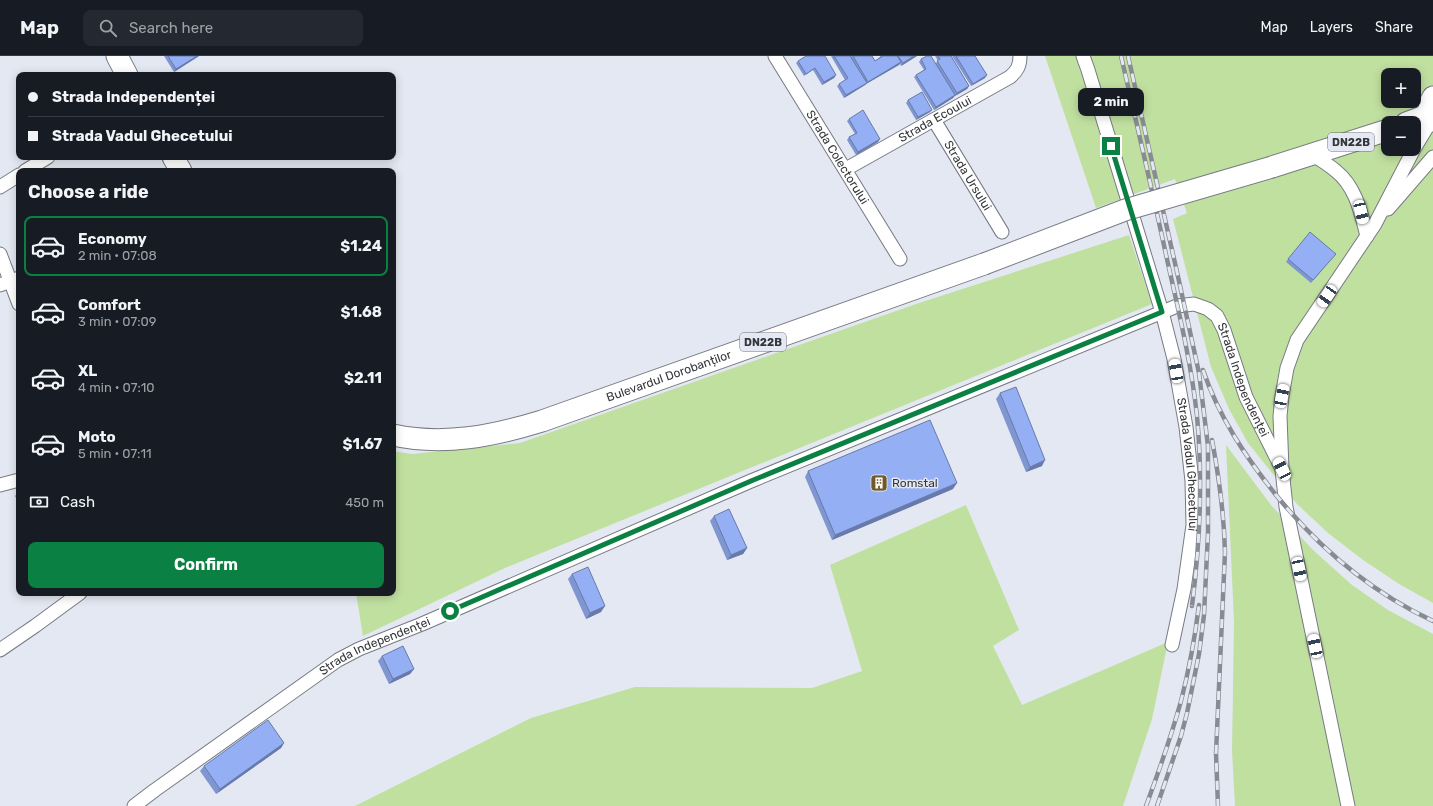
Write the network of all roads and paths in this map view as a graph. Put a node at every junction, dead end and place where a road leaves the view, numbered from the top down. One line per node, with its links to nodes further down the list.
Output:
1 (117, 56): 5 (main road)
2 (1083, 56): 26 (street, Strada Vadul Ghecetului)
3 (779, 58): 16 (street, Strada Colectorului)
4 (1020, 60): 8 (street, Strada Ecoului)
5 (125, 72)
6 (1432, 113): 7 (main road); 10 (street)
7 (1421, 117)
8 (934, 120): 16 (street, Strada Ecoului); 20 (street, Strada Ursului)
9 (1381, 132): 11 (main road, DN22B)
10 (1421, 135)
11 (1313, 155): 21 (street); 27 (main road, Bulevardul Dorobanților / DN22B, bridge)
12 (1410, 156): 19 (street)
13 (1433, 157): 19 (street)
14 (43, 160): 15 (street)
15 (30, 168)
16 (846, 169): 23 (street, Strada Colectorului)
17 (16, 177): 18 (street)
18 (0, 187)
19 (1375, 224): 21 (street)
20 (1002, 232)
21 (1367, 236): 28 (street)
22 (0, 254): 24 (street)
23 (900, 259)
24 (10, 281): 25 (street)
25 (16, 296)
26 (1162, 312): 28 (street, Strada Independenței); 32 (street, Strada Vadul Ghecetului); 34 (street, Strada Independenței)
27 (396, 435)
28 (1282, 469): 35 (street)
29 (16, 481): 30 (street)
30 (0, 485)
31 (76, 596): 33 (street)
32 (1172, 645)
33 (0, 650)
34 (134, 806)
35 (1348, 806)

